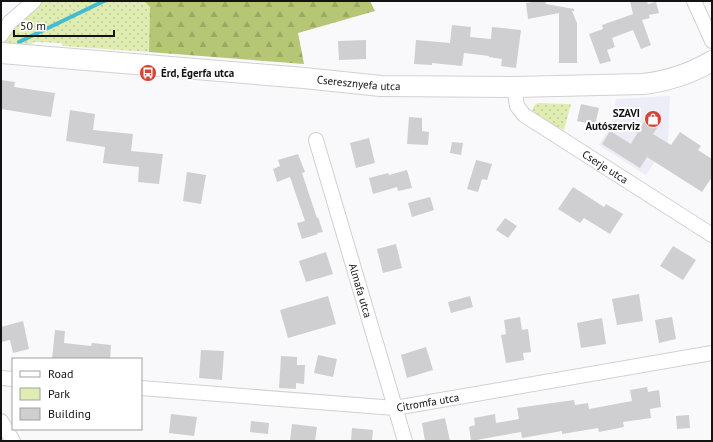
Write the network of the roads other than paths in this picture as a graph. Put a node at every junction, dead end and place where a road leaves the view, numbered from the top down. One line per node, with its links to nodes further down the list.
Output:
1 (34, 1): 3 (street)
2 (694, 1): 4 (street)
3 (1, 35)
4 (712, 41)
5 (1, 53): 7 (street, Cseresznyefa utca)
6 (710, 65): 7 (street, Cseresznyefa utca)
7 (514, 87): 9 (street, Cserje utca)
8 (316, 140): 14 (street, Almafa utca)
9 (712, 235)
10 (712, 353): 14 (street, Citromfa utca)
11 (1, 378): 12 (street)
12 (12, 379)
13 (142, 388): 14 (street, Citromfa utca)
14 (395, 408): 17 (street, Almafa utca)
15 (1, 421): 16 (street)
16 (13, 441)
17 (405, 441)

